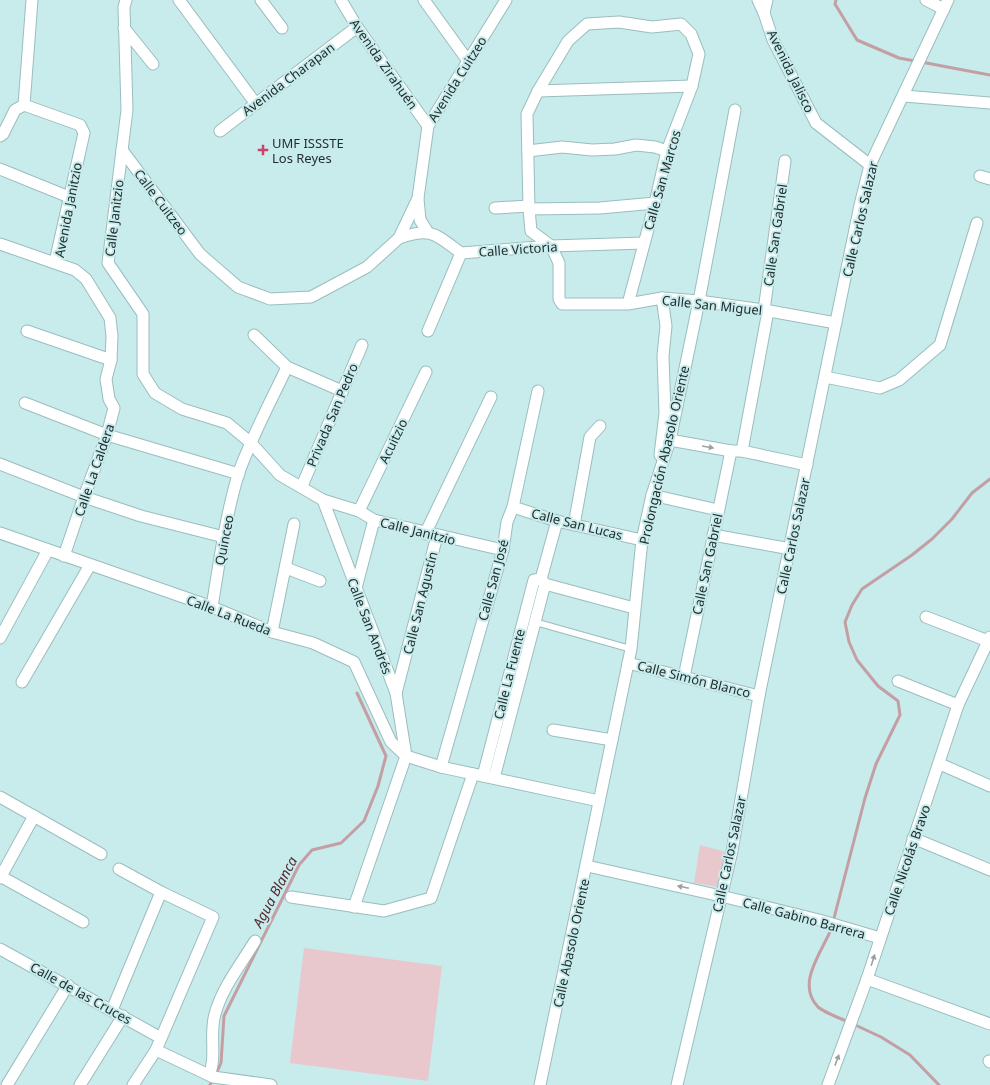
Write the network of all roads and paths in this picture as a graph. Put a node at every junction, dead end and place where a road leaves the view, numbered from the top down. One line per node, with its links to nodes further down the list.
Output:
1 (32, 0): 23 (street)
2 (126, 0): 14 (street, Calle Janitzio)
3 (179, 0): 21 (street)
4 (261, 0): 15 (street)
5 (341, 0): 13 (street, Avenida Zirahuén)
6 (424, 0): 16 (street)
7 (758, 0): 12 (street)
8 (767, 0): 12 (street, Avenida Jalisco)
9 (926, 0): 11 (street)
10 (500, 3): 16 (street, Avenida Cuitzeo)
11 (946, 4): 20 (street, Calle Carlos Salazar)
12 (764, 13): 32 (street, Avenida Jalisco)
13 (357, 27): 21 (street, Avenida Charapan); 25 (street, Avenida Zirahuén)
14 (124, 28): 17 (street); 28 (street, Calle Janitzio)
15 (282, 28)
16 (468, 61): 25 (street, Avenida Cuitzeo)
17 (153, 64)
18 (692, 86): 19 (street); 19 (street, Calle San Marcos); 30 (street, Calle San Marcos)
19 (538, 91): 29 (street)
20 (904, 96): 22 (street); 32 (street, Calle Carlos Salazar)
21 (256, 104): 26 (street, Avenida Charapan)
22 (990, 104)
23 (24, 105): 27 (street); 34 (street, Avenida Janitzio)
24 (735, 110): 49 (street, Prolongación Abasolo Oriente)
25 (428, 126): 35 (street, Avenida Cuitzeo)
26 (220, 131)
27 (0, 136)
28 (122, 150): 46 (street, Calle Cuitzeo); 68 (street, Calle Janitzio)
29 (528, 151): 30 (street); 37 (street)
30 (667, 151): 36 (street, Calle San Marcos)
31 (785, 161): 51 (street, Calle San Gabriel)
32 (870, 165): 52 (street, Calle Carlos Salazar)
33 (0, 169): 34 (street)
34 (69, 197): 47 (street, Avenida Janitzio)
35 (418, 198): 40 (street); 41 (street, Avenida Cuitzeo)
36 (656, 203): 37 (street); 42 (street, Calle San Marcos)
37 (528, 207): 38 (street); 44 (street)
38 (495, 208)
39 (977, 223): 60 (street)
40 (427, 231): 41 (street); 45 (street, Calle Victoria)
41 (399, 238): 46 (street, Avenida Cuitzeo)
42 (644, 243): 44 (street, Calle Victoria); 50 (street, Calle San Marcos)
43 (0, 244): 47 (street)
44 (551, 246): 45 (street, Calle Victoria); 50 (street, Calle San Miguel)
45 (461, 253): 54 (street)
46 (200, 254)
47 (56, 262): 57 (street, Avenida Janitzio)
48 (662, 298): 49 (street, Calle San Miguel); 50 (street, Calle San Miguel); 74 (street)
49 (699, 301): 51 (street, Calle San Miguel); 67 (street, Prolongación Abasolo Oriente)
50 (628, 304)
51 (766, 310): 52 (street, Calle San Miguel); 70 (street, Calle San Gabriel)
52 (836, 323): 60 (street, Calle Carlos Salazar)
53 (27, 331): 57 (street)
54 (428, 331)
55 (254, 335): 58 (street)
56 (362, 345): 61 (street, Privada San Pedro)
57 (111, 360): 66 (street, Calle La Caldera)
58 (287, 367): 61 (street); 68 (street, Quinceo)
59 (426, 372): 81 (street, Acuitzio)
60 (825, 377): 72 (street, Calle Carlos Salazar)
61 (342, 391): 75 (street, Privada San Pedro)
62 (538, 391): 79 (street, Calle San José)
63 (491, 397): 87 (street)
64 (25, 403): 66 (street)
65 (600, 426): 85 (street)
66 (108, 435): 73 (street); 77 (street, Calle La Caldera)
67 (670, 440): 69 (street, one-way to 69); 74 (street, Prolongación Abasolo Oriente)
68 (251, 443): 73 (street, Quinceo); 75 (street, Calle Janitzio)
69 (731, 451): 70 (street); 80 (street, Calle San Gabriel)
70 (742, 451): 72 (street)
71 (0, 464): 77 (street)
72 (807, 465): 92 (street, Calle Carlos Salazar)
73 (239, 474): 90 (street, Quinceo)
74 (657, 481): 76 (street, Prolongación Abasolo Oriente)
75 (302, 486): 78 (street, Calle Janitzio)
76 (652, 495): 80 (street); 91 (street, Prolongación Abasolo Oriente)
77 (84, 497): 90 (street); 95 (street, Calle La Caldera)
78 (323, 500): 81 (street, Calle Janitzio); 100 (street, Calle San Andrés)
79 (513, 507): 83 (street, Calle San Lucas); 94 (street, Calle San José)
80 (718, 510): 88 (street, Calle San Gabriel)
81 (359, 511): 82 (street, Calle Janitzio)
82 (374, 520): 87 (street, Calle Janitzio); 100 (street)
83 (557, 521): 85 (street, Calle San Lucas); 99 (street, Calle La Fuente)
84 (294, 524): 97 (street)
85 (574, 525): 91 (street, Calle San Lucas)
86 (0, 534): 93 (street, Calle La Rueda)
87 (425, 534): 89 (street, Calle Janitzio)
88 (713, 535): 92 (street); 112 (street, Calle San Gabriel)
89 (437, 536): 94 (street, Calle Janitzio); 115 (street, Calle San Agustín)
90 (224, 537): 101 (street, Quinceo)
91 (642, 540): 102 (street, Prolongación Abasolo Oriente)
92 (791, 549): 116 (street, Calle Carlos Salazar)
93 (48, 550): 95 (street, Calle La Rueda); 106 (street)
94 (503, 550): 122 (street, Calle San José)
95 (64, 556): 96 (street, Calle La Rueda)
96 (90, 565): 101 (street, Calle La Rueda); 114 (street)
97 (286, 568): 98 (street); 105 (street)
98 (320, 581)
99 (543, 582): 102 (street); 104 (street, Calle La Fuente); 110 (street, Calle La Fuente)
100 (356, 588): 115 (street, Calle San Andrés)
101 (212, 607): 105 (street, Calle La Rueda)
102 (634, 608): 108 (street, Prolongación Abasolo Oriente)
103 (926, 616): 107 (street)
104 (535, 622): 108 (lane); 111 (street, Calle La Fuente)
105 (272, 632): 120 (street, Calle La Rueda)
106 (0, 638)
107 (989, 639): 117 (street, Calle Nicolás Bravo)
108 (631, 648): 109 (street, Prolongación Abasolo Oriente)
109 (628, 662): 112 (street, Calle Simón Blanco); 119 (street, Prolongación Abasolo Oriente)
110 (509, 674): 111 (street); 123 (street, Calle La Fuente)
111 (520, 677): 123 (street, Calle La Fuente)
112 (684, 677): 116 (street, Calle Simón Blanco)
113 (898, 681): 117 (street)
114 (22, 682)
115 (396, 692): 120 (street, Calle San Andrés)
116 (759, 696): 135 (street, Calle Carlos Salazar)
117 (958, 704): 121 (street, Calle Nicolás Bravo)
118 (553, 730): 119 (street)
119 (612, 740): 126 (street, Prolongación Abasolo Oriente)
120 (406, 756): 122 (street); 137 (street)
121 (940, 764): 124 (street); 128 (street, Calle Nicolás Bravo)
122 (441, 767): 123 (street)
123 (483, 776): 126 (street); 137 (street)
124 (990, 786)
125 (0, 797): 127 (street)
126 (599, 801): 130 (street, Calle Abasolo Oriente)
127 (34, 816): 129 (street); 133 (street)
128 (914, 838): 132 (street); 139 (street, Calle Nicolás Bravo)
129 (101, 854)
130 (587, 866): 135 (street, Calle Gabino Barrera, one-way to 130); 155 (street, Calle Abasolo Oriente)
131 (119, 868): 134 (street)
132 (990, 870)
133 (0, 877): 138 (street)
134 (161, 892): 144 (street); 147 (street)
135 (721, 896): 139 (street, Calle Gabino Barrera); 156 (street, Calle Carlos Salazar)
136 (291, 897): 137 (street)
137 (354, 907)
138 (83, 922)
139 (880, 938): 142 (street, Calle Nicolás Bravo, one-way to 139)
140 (255, 941): 149 (street)
141 (0, 948): 143 (street, Calle de las Cruces)
142 (867, 979): 146 (street); 157 (street, Calle Nicolás Bravo, one-way to 142)
143 (68, 985): 144 (street, Calle de las Cruces); 151 (street)
144 (112, 1010): 145 (street, Calle de las Cruces)
145 (123, 1016): 147 (street, Calle de las Cruces); 152 (street)
146 (990, 1024)
147 (161, 1038): 148 (street)
148 (156, 1050): 149 (street); 153 (street)
149 (214, 1077): 150 (street)
150 (257, 1084): 154 (street)
151 (7, 1085)
152 (80, 1085)
153 (133, 1085)
154 (271, 1085)
155 (540, 1085)
156 (677, 1085)
157 (828, 1085)

